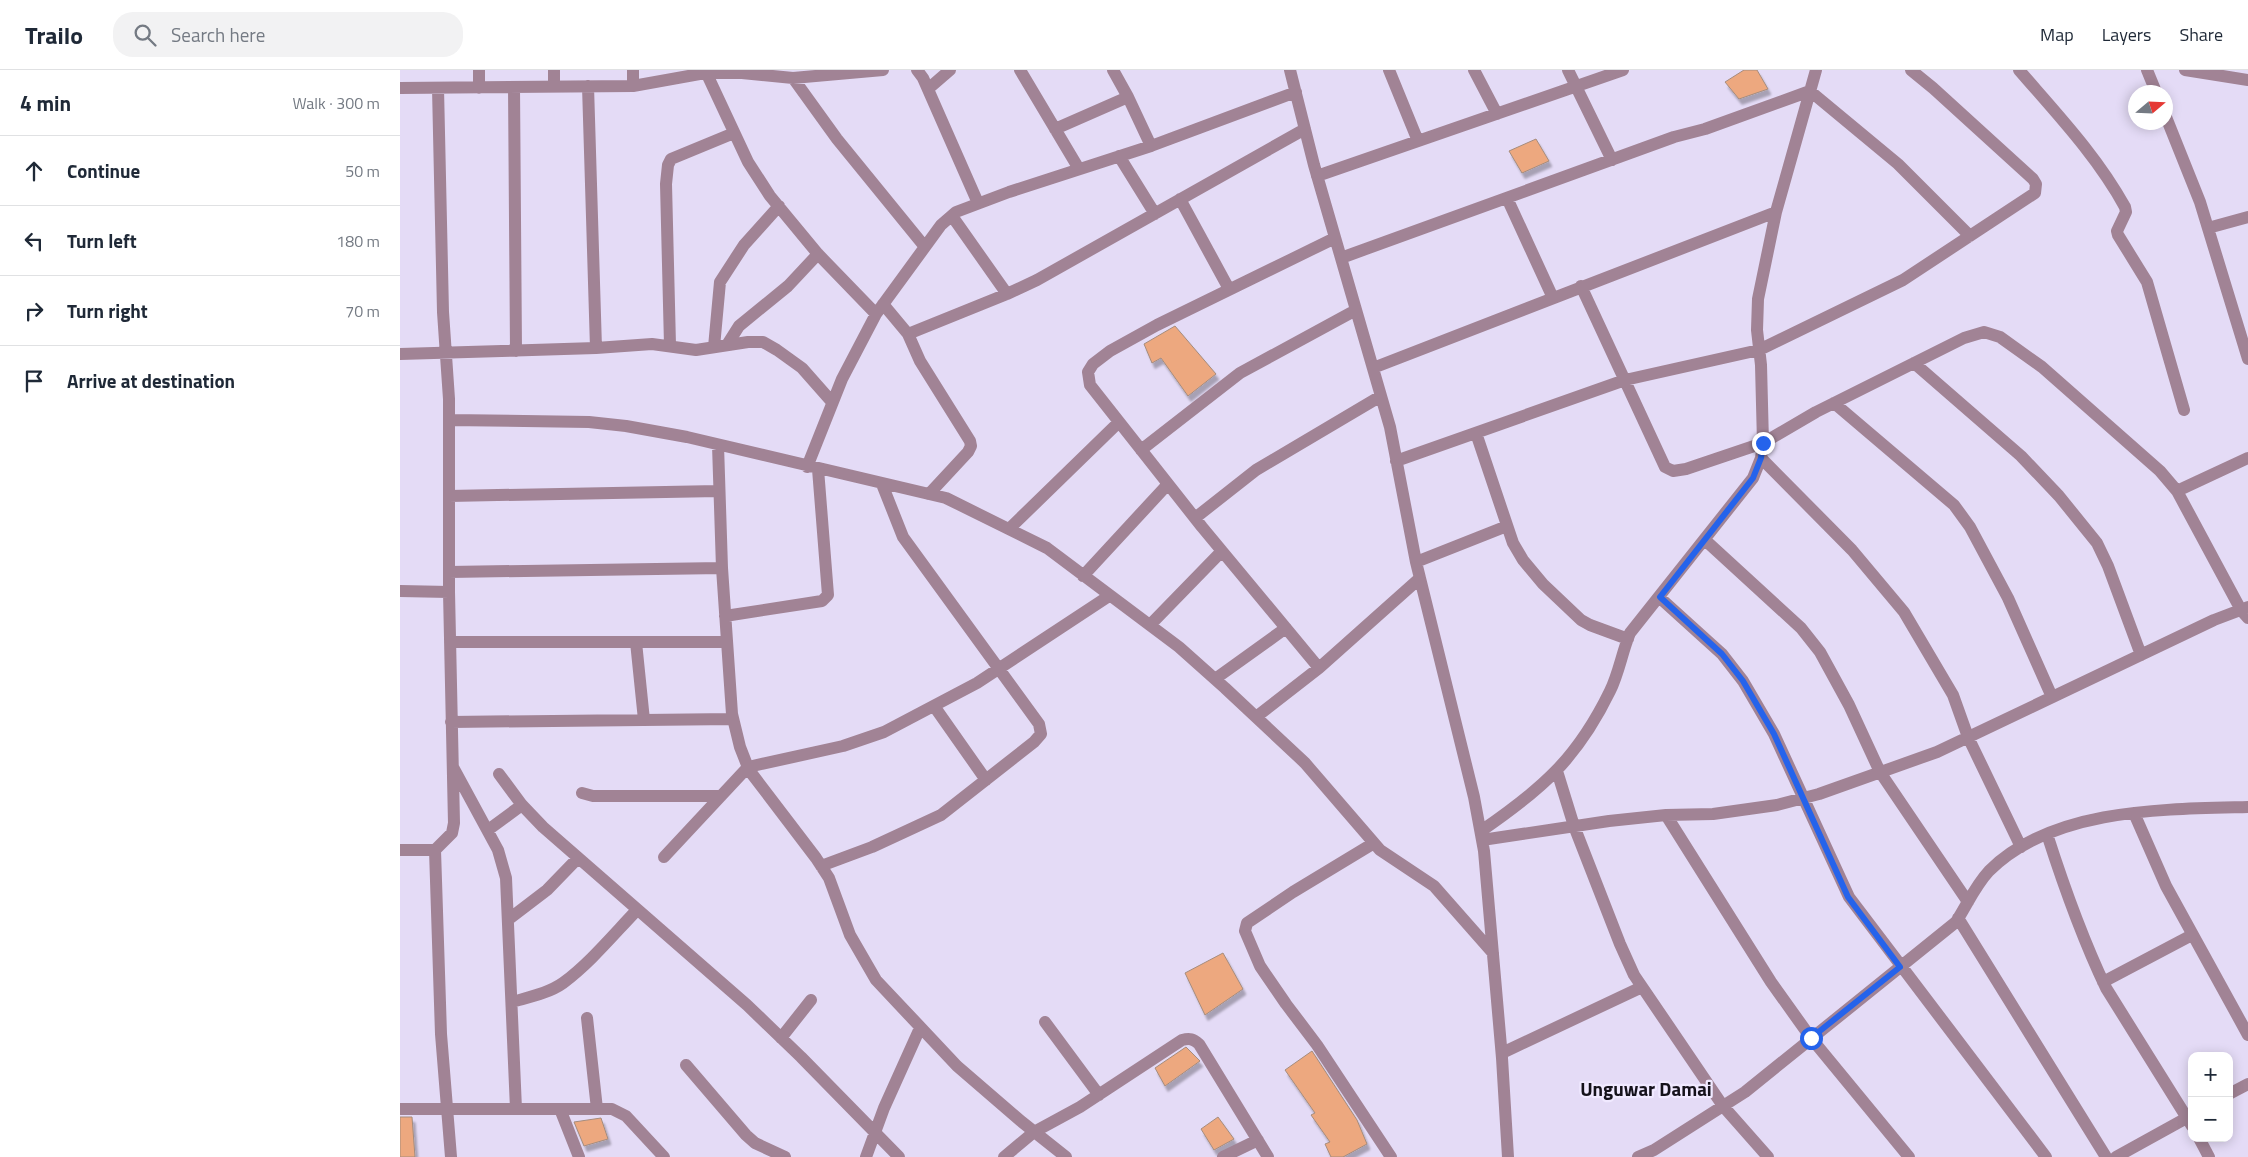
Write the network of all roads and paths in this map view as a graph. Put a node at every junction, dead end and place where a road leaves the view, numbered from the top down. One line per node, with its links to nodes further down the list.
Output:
1 (479, 70): 30 (street)
2 (554, 70): 27 (street)
3 (634, 70): 24 (street)
4 (883, 70): 20 (street)
5 (917, 70): 31 (street)
6 (950, 70): 31 (street)
7 (1020, 70): 37 (street)
8 (1113, 70): 34 (street)
9 (1290, 70): 33 (street)
10 (1389, 70): 40 (street)
11 (1474, 70): 35 (street)
12 (1568, 70): 25 (street)
13 (1623, 70): 25 (street)
14 (1816, 70): 32 (street)
15 (1911, 70): 55 (street)
16 (2019, 70): 82 (street)
17 (2147, 70): 22 (street)
18 (2185, 70): 21 (street)
19 (705, 72): 20 (street); 24 (street); 39 (street)
20 (793, 78): 57 (street)
21 (2248, 80)
22 (2153, 85)
23 (588, 86): 24 (street); 27 (street); 70 (street)
24 (633, 86)
25 (1576, 86): 35 (street); 43 (street)
26 (514, 87): 27 (street); 30 (street); 72 (street)
27 (554, 87)
28 (400, 88): 29 (street)
29 (438, 88): 30 (street); 73 (street)
30 (479, 88)
31 (928, 89): 48 (street)
32 (1810, 91): 43 (street); 50 (street); 55 (street)
33 (1296, 92): 36 (street); 41 (street)
34 (1128, 97): 37 (street); 41 (street)
35 (1497, 114): 40 (street)
36 (1305, 129): 45 (street); 47 (street)
37 (1055, 130): 44 (street)
38 (2171, 130): 54 (street)
39 (734, 133): 49 (street); 67 (street)
40 (1418, 141): 45 (street)
41 (1150, 146): 42 (street)
42 (1119, 156): 44 (street); 51 (street)
43 (1612, 160): 46 (street)
44 (1079, 169): 48 (street)
45 (1317, 176): 56 (street)
46 (1507, 198): 59 (street); 63 (street)
47 (1180, 200): 51 (street); 61 (street)
48 (978, 203): 52 (street)
49 (779, 206): 58 (street); 69 (street)
50 (1776, 212): 60 (street); 71 (street)
51 (1155, 214): 62 (street)
52 (952, 216): 57 (street); 62 (street)
53 (2248, 217): 54 (street)
54 (2208, 228): 75 (street)
55 (1970, 236): 71 (street)
56 (1335, 238): 59 (street); 61 (street)
57 (925, 247): 64 (street)
58 (818, 254): 64 (street); 68 (street)
59 (1341, 258): 65 (street)
60 (1581, 286): 63 (street); 78 (street)
61 (1229, 289): 84 (street)
62 (1007, 294): 66 (street)
63 (1553, 298): 77 (street)
64 (880, 309): 66 (street); 80 (street)
65 (1356, 310): 77 (street); 88 (street)
66 (908, 334): 97 (street)
67 (670, 344): 69 (street); 70 (street)
68 (727, 345): 69 (street); 80 (street)
69 (714, 347)
70 (596, 348): 72 (street)
71 (1759, 350): 78 (street); 86 (street)
72 (516, 351): 73 (street)
73 (446, 353): 74 (street); 83 (street)
74 (400, 354)
75 (2248, 359)
76 (1914, 363): 81 (street); 96 (street); 121 (street)
77 (1373, 368): 79 (street)
78 (1625, 380): 85 (street); 86 (street)
79 (1381, 396): 91 (street); 99 (street)
80 (832, 402): 92 (street)
81 (1834, 403): 86 (street); 125 (street)
82 (2184, 410)
83 (449, 420): 87 (street); 98 (street)
84 (1119, 422): 88 (street); 101 (street)
85 (1476, 433): 91 (street); 100 (street)
86 (1763, 443): 89 (street)
87 (718, 445): 92 (street); 95 (street)
88 (1141, 450): 94 (street)
89 (1761, 458): 102 (street); 131 (street)
90 (2248, 458): 96 (street)
91 (1396, 461): 104 (street)
92 (813, 468): 93 (street); 114 (street)
93 (882, 484): 97 (street); 123 (street)
94 (1168, 484): 99 (street); 107 (street)
95 (718, 491): 98 (street); 105 (street)
96 (2177, 491): 113 (street)
97 (929, 494): 101 (street)
98 (449, 496): 106 (street)
99 (1195, 518): 103 (street)
100 (1507, 526): 104 (street); 117 (street)
101 (1009, 529): 107 (street)
102 (1705, 540): 112 (street); 135 (street)
103 (1222, 551): 115 (street); 116 (street)
104 (1416, 562): 108 (street)
105 (722, 568): 106 (street); 114 (street)
106 (449, 572): 110 (street)
107 (1083, 576): 111 (street)
108 (1420, 578): 122 (street); 148 (street)
109 (400, 591): 110 (street)
110 (449, 592): 118 (street)
111 (1109, 596): 115 (street); 123 (street)
112 (1660, 597): 117 (street); 140 (street)
113 (2246, 612): 121 (street)
114 (725, 616): 120 (street)
115 (1150, 625): 124 (street)
116 (1286, 628): 122 (street); 124 (street)
117 (1628, 639): 134 (street)
118 (450, 642): 119 (street); 130 (street)
119 (636, 642): 120 (street); 129 (street)
120 (727, 642): 128 (street)
121 (2141, 654): 125 (street)
122 (1319, 668): 127 (street)
123 (998, 669): 126 (street); 137 (street)
124 (1215, 679): 127 (street)
125 (2052, 697): 131 (street)
126 (934, 706): 133 (street); 137 (street)
127 (1256, 717): 149 (street)
128 (733, 718): 129 (street); 133 (street)
129 (644, 720): 130 (street)
130 (451, 722): 132 (street)
131 (1968, 736): 135 (street); 150 (street)
132 (452, 765): 146 (street); 152 (street)
133 (748, 767): 139 (street); 155 (street)
134 (1557, 771): 145 (street); 148 (street)
135 (1880, 772): 140 (street); 156 (street)
136 (499, 774): 141 (street)
137 (986, 780): 155 (street)
138 (582, 793): 139 (street)
139 (721, 796): 154 (street)
140 (1802, 798): 144 (street); 162 (street)
141 (522, 805): 146 (street); 153 (street)
142 (2248, 807): 143 (street)
143 (2134, 813): 147 (street); 160 (street)
144 (1666, 815): 145 (street); 172 (street)
145 (1574, 826): 148 (street); 164 (street)
146 (488, 830): 159 (street)
147 (2047, 834): 150 (street); 163 (street)
148 (1481, 835): 161 (street)
149 (1374, 843): 161 (street); 200 (street)
150 (2021, 847): 156 (street)
151 (400, 850): 152 (street)
152 (435, 850): 180 (street)
153 (578, 858): 157 (street); 159 (street)
154 (664, 858)
155 (822, 866): 169 (street)
156 (1968, 902): 158 (street)
157 (637, 910): 166 (street); 171 (street)
158 (1958, 918): 162 (street); 206 (street)
159 (509, 920): 166 (street)
160 (2192, 934): 163 (street); 170 (street)
161 (1493, 953): 173 (street)
162 (1900, 967): 172 (street); 205 (street)
163 (2103, 982): 184 (street)
164 (1642, 987): 173 (street); 178 (street)
165 (811, 1000): 171 (street)
166 (512, 1002): 181 (street)
167 (587, 1018): 183 (street)
168 (1045, 1022): 177 (street)
169 (920, 1028): 186 (street); 187 (street)
170 (2248, 1035)
171 (782, 1038): 187 (street)
172 (1811, 1038): 178 (street); 204 (street)
173 (1502, 1053): 201 (street)
174 (686, 1064): 193 (street)
175 (2248, 1084): 176 (street)
176 (2233, 1092)
177 (1099, 1095): 186 (street); 188 (street)
178 (1723, 1106): 202 (street); 203 (street)
179 (400, 1109): 180 (street)
180 (447, 1109): 181 (street); 190 (street)
181 (516, 1109): 182 (street)
182 (560, 1109): 183 (street); 191 (street)
183 (597, 1109): 192 (street)
184 (2188, 1117)
185 (2188, 1121): 207 (street)
186 (1034, 1132): 196 (street); 197 (street)
187 (874, 1134): 194 (street); 195 (street)
188 (1258, 1140): 198 (street); 199 (street)
189 (2201, 1142): 208 (street)
190 (451, 1157)
191 (579, 1157)
192 (664, 1157)
193 (785, 1157)
194 (866, 1157)
195 (899, 1157)
196 (1004, 1157)
197 (1066, 1157)
198 (1223, 1157)
199 (1268, 1157)
200 (1391, 1157)
201 (1508, 1157)
202 (1638, 1157)
203 (1768, 1157)
204 (1909, 1157)
205 (2046, 1157)
206 (2106, 1157)
207 (2116, 1157)
208 (2210, 1157)

